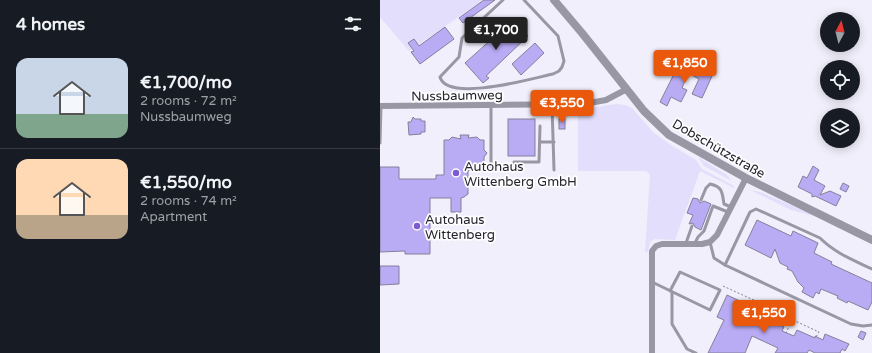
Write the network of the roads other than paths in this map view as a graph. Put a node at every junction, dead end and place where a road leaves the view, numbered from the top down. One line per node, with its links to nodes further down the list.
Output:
1 (503, 0): 2 (lane)
2 (524, 0)
3 (554, 0): 4 (street, Dobschützstraße)
4 (627, 89): 6 (street, Nussbaumweg); 13 (street, Dobschützstraße)
5 (491, 105): 6 (street, Nussbaumweg); 7 (street, Nussbaumweg); 9 (lane)
6 (552, 105): 10 (lane)
7 (380, 106): 11 (lane)
8 (540, 126): 9 (lane)
9 (540, 142): 10 (lane)
10 (554, 142): 12 (lane)
11 (380, 143)
12 (554, 170)
13 (746, 178): 15 (street); 17 (street, Dobschützstraße)
14 (701, 200): 15 (lane)
15 (730, 209): 18 (street); 20 (lane)
16 (692, 226): 19 (lane)
17 (872, 240)
18 (710, 242): 20 (street); 21 (lane)
19 (686, 244): 20 (street); 23 (street)
20 (695, 244)
21 (725, 265): 22 (lane); 25 (lane)
22 (872, 269)
23 (652, 282): 24 (lane); 26 (street)
24 (671, 291): 24 (lane); 27 (lane)
25 (872, 325)
26 (652, 353)
27 (696, 353)

